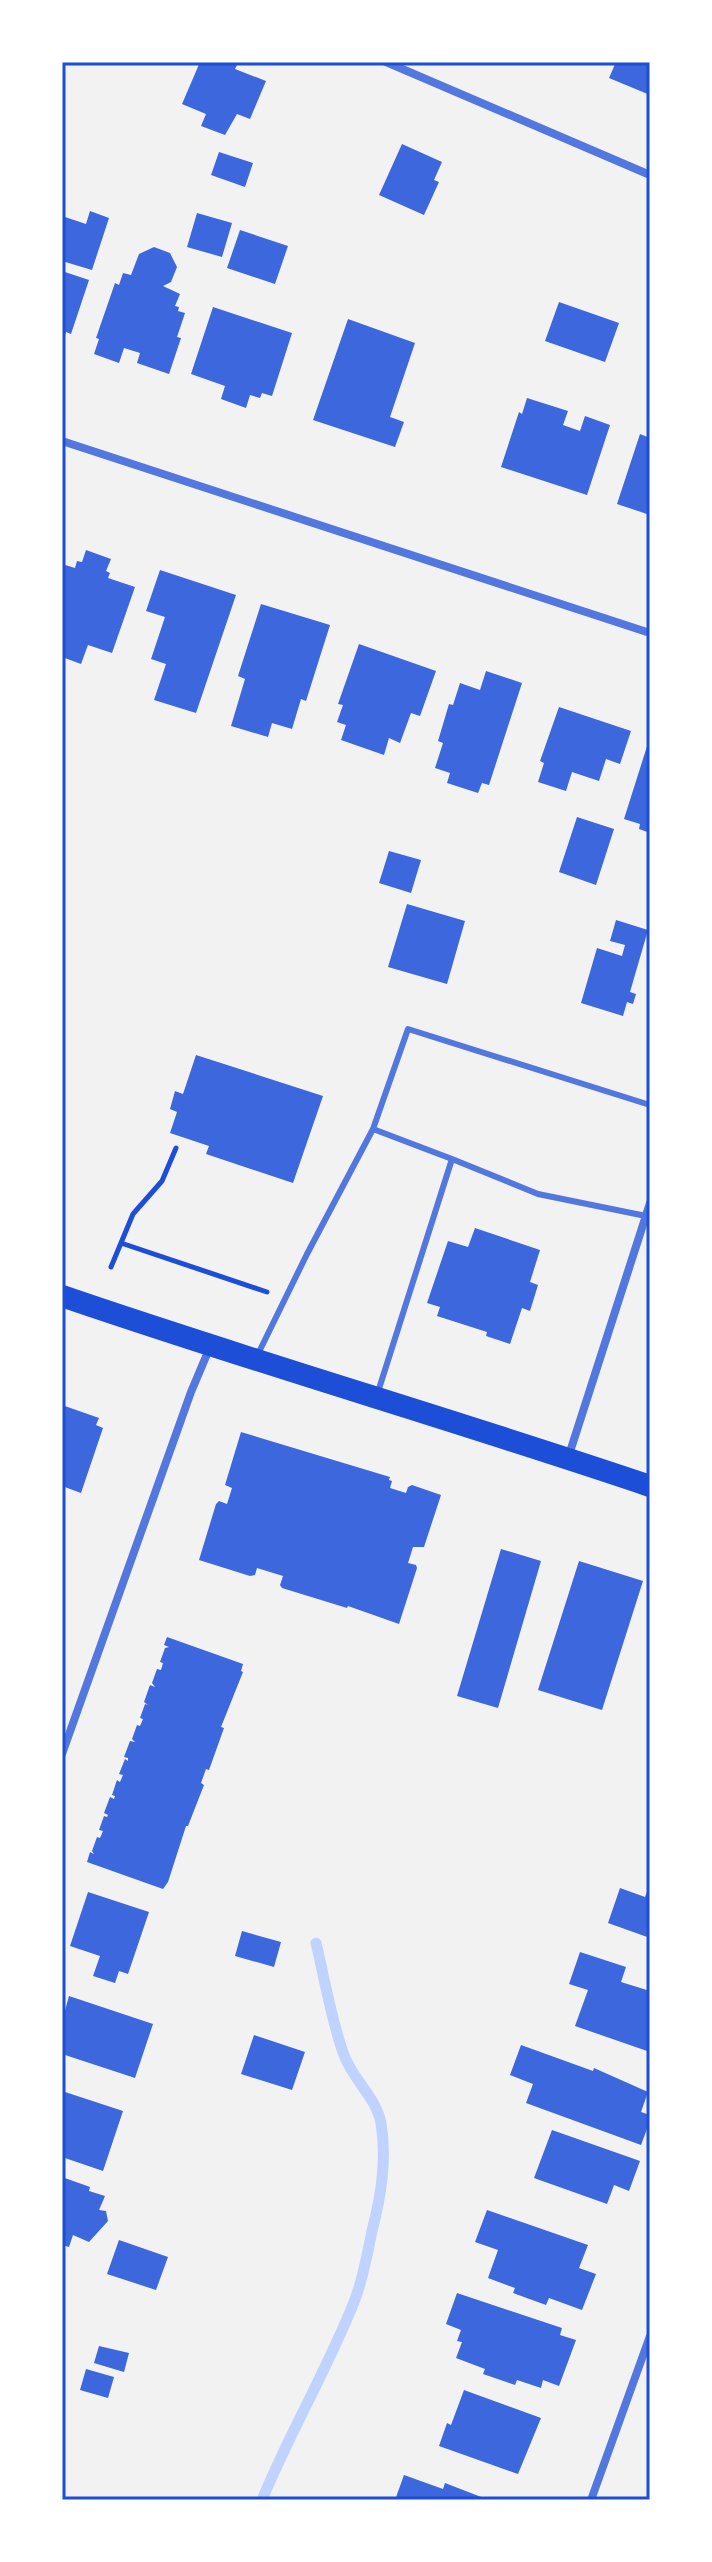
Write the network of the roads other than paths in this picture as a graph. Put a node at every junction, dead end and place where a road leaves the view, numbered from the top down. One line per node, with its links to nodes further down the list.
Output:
1 (386, 62): 2 (street)
2 (650, 175)
3 (62, 441): 4 (street)
4 (650, 633)
5 (650, 1105): 6 (lane)
6 (373, 1129): 7 (lane); 12 (lane)
7 (452, 1159): 9 (lane); 13 (lane)
8 (650, 1203): 9 (street)
9 (646, 1216): 14 (street)
10 (62, 1296): 11 (highway)
11 (210, 1347): 12 (highway); 16 (street)
12 (255, 1361): 13 (highway)
13 (376, 1399): 14 (highway)
14 (568, 1459): 15 (highway)
15 (650, 1486)
16 (62, 1754)
17 (650, 2336): 18 (street)
18 (591, 2500)

